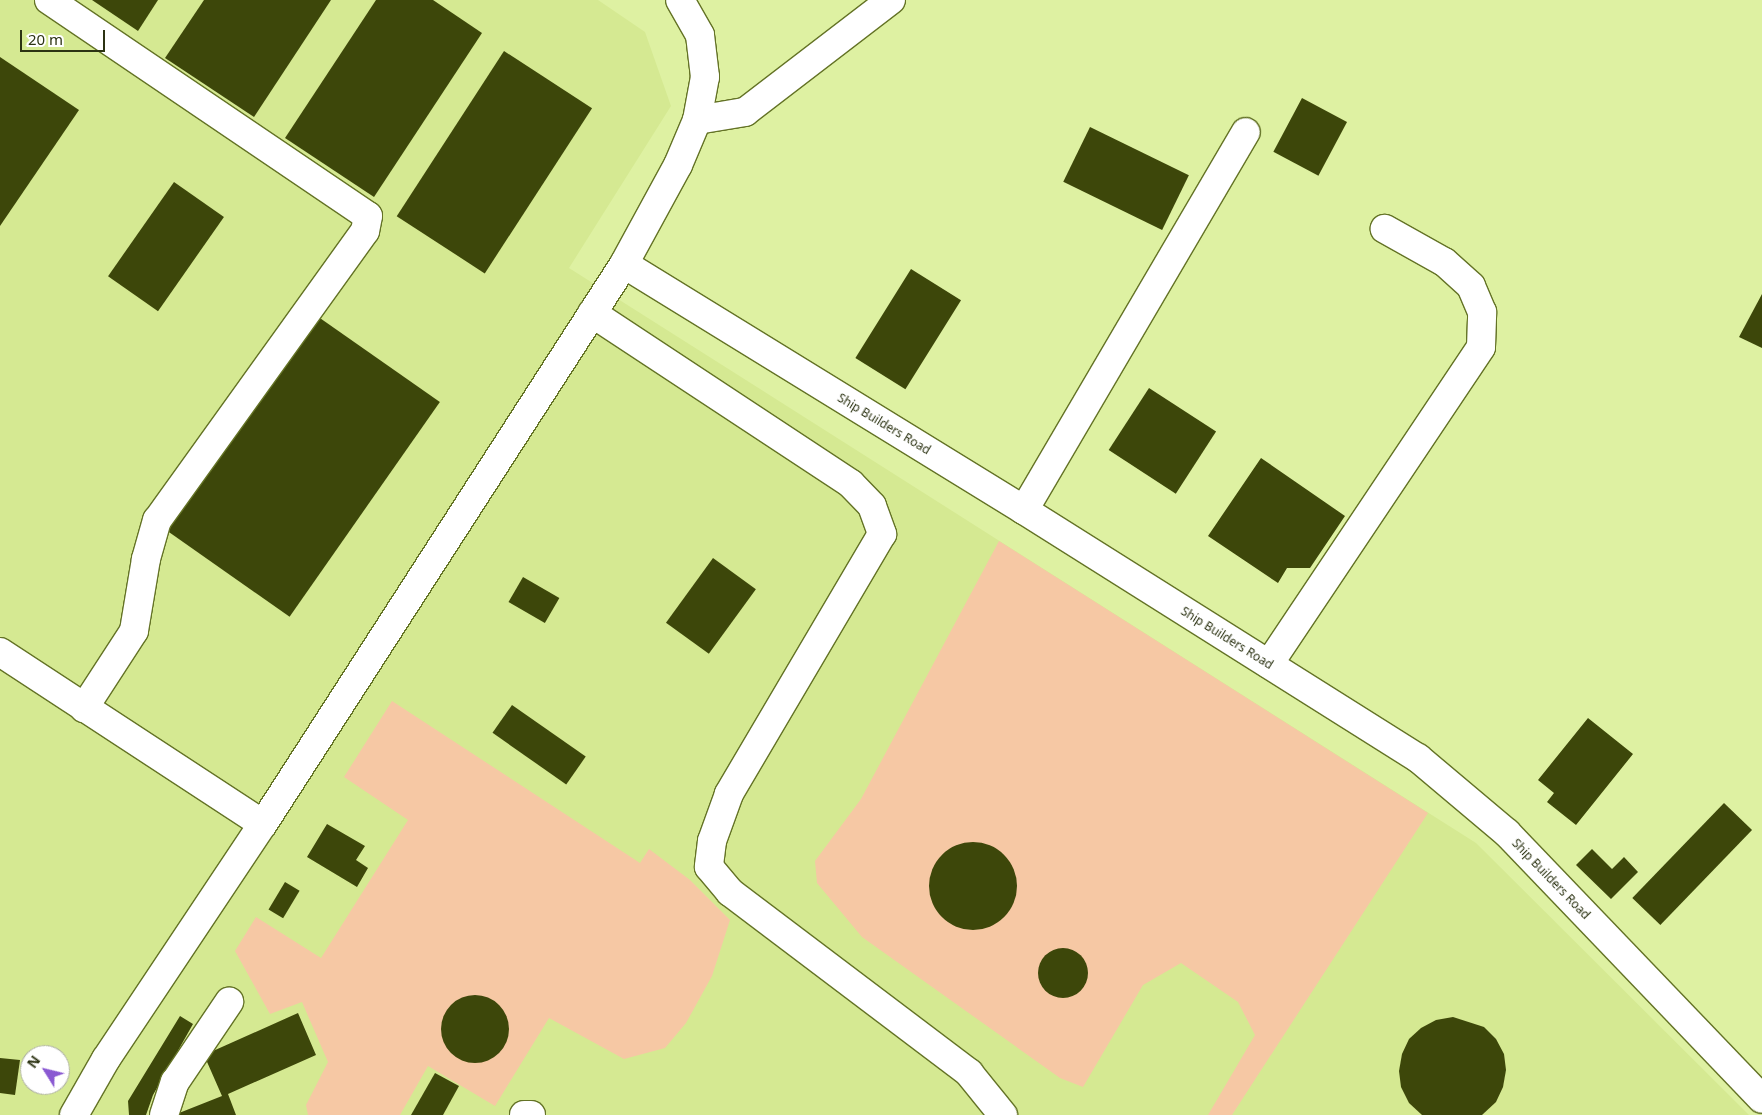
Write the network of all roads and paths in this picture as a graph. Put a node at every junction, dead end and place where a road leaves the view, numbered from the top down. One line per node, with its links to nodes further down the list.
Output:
1 (49, 0): 12 (street)
2 (680, 0): 4 (street)
3 (891, 0): 4 (street)
4 (697, 120): 7 (street)
5 (1246, 132): 9 (street)
6 (1386, 229): 11 (street)
7 (624, 264): 8 (street); 9 (street, Ship Builders Road)
8 (592, 313): 13 (street); 20 (street)
9 (1024, 510): 11 (street, Ship Builders Road)
10 (0, 652): 12 (street)
11 (1269, 664): 15 (street, Ship Builders Road)
12 (84, 708): 13 (street)
13 (263, 824): 16 (street)
14 (229, 1002): 17 (street)
15 (1762, 1098)
16 (74, 1115)
17 (164, 1115)
18 (524, 1115): 19 (street)
19 (531, 1115)
20 (1003, 1115)

